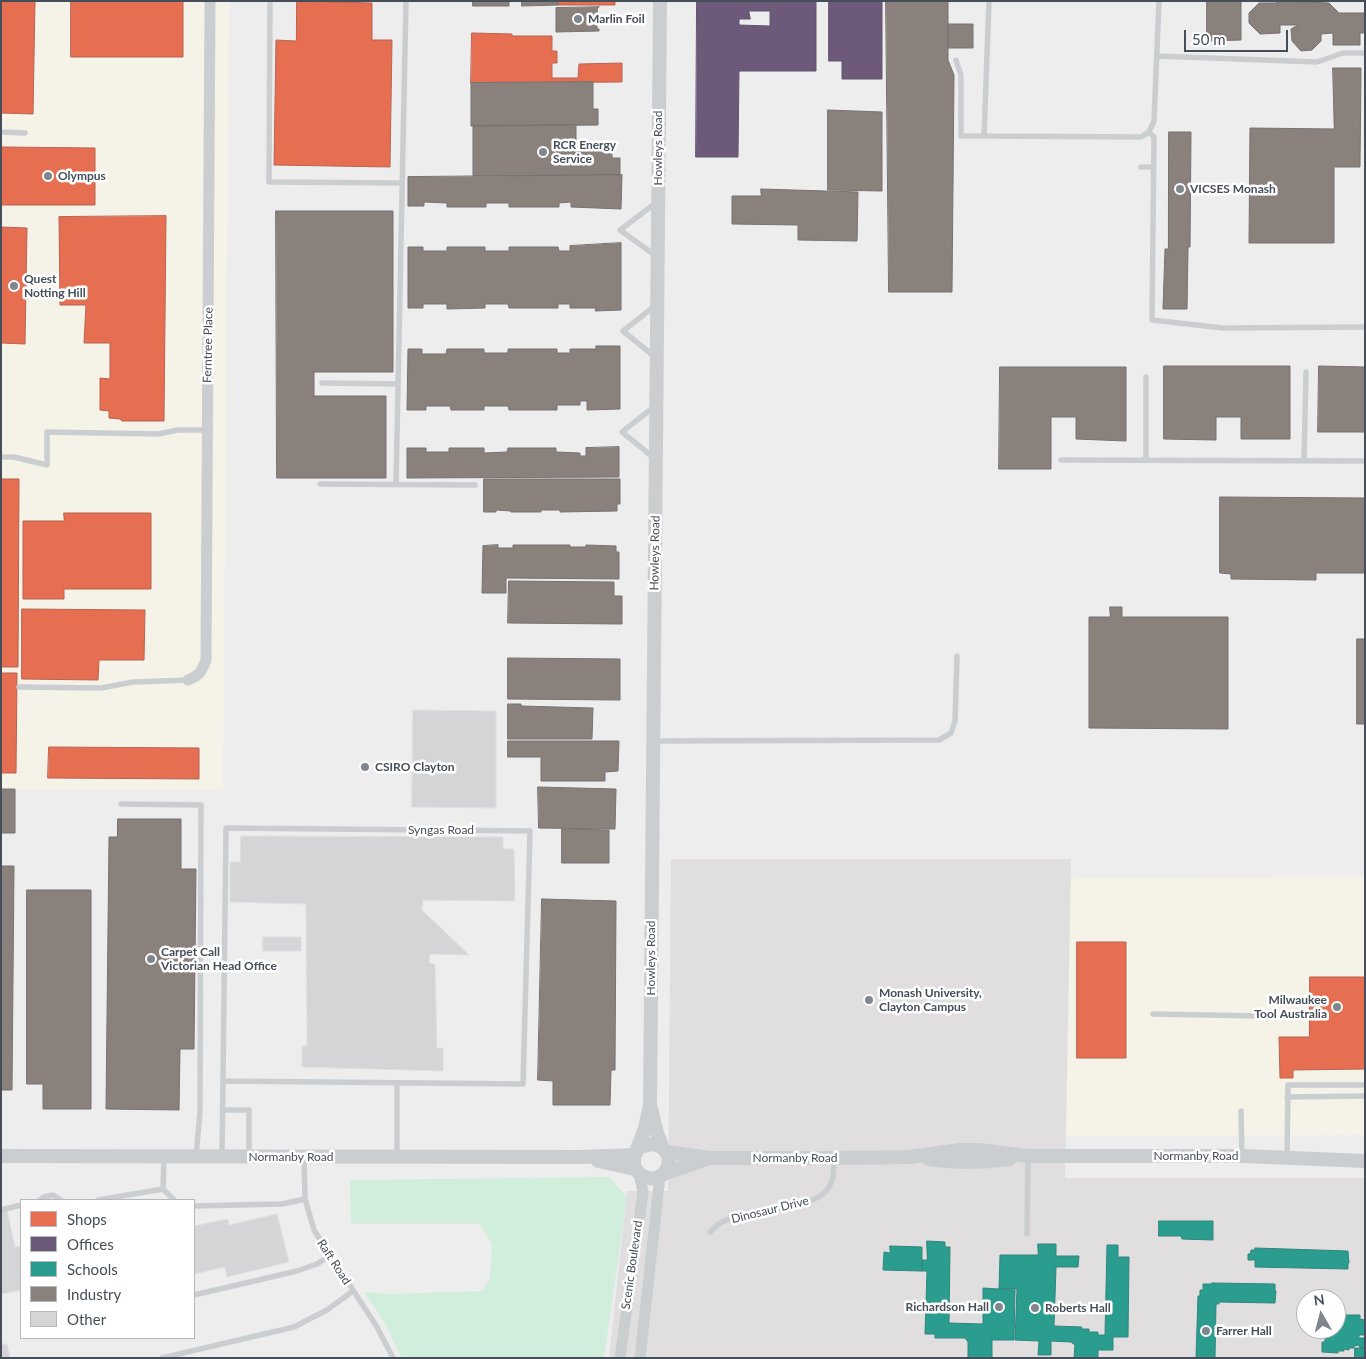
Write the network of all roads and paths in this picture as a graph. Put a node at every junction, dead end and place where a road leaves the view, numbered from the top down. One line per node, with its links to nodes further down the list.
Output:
1 (210, 1): 27 (street, Ferntree Place)
2 (270, 1): 16 (lane)
3 (406, 1): 16 (lane)
4 (660, 1): 17 (street, Howleys Road)
5 (989, 1): 13 (lane)
6 (1159, 1): 8 (lane)
7 (1365, 53): 8 (lane)
8 (1156, 56): 12 (lane)
9 (956, 60): 13 (lane)
10 (1, 132): 11 (lane)
11 (26, 132)
12 (1149, 132): 13 (lane); 15 (lane)
13 (984, 136)
14 (1141, 167): 15 (lane)
15 (1154, 167): 20 (lane)
16 (402, 182): 25 (lane)
17 (658, 202): 18 (street, Howleys Road); 18 (lane)
18 (657, 257): 19 (street, Howleys Road)
19 (657, 304): 21 (street, Howleys Road); 21 (lane)
20 (1365, 327)
21 (656, 358): 26 (street, Howleys Road)
22 (1306, 372): 32 (lane)
23 (1146, 377): 31 (lane)
24 (322, 383): 25 (lane)
25 (398, 384): 35 (lane)
26 (656, 405): 29 (street, Howleys Road); 29 (lane)
27 (207, 430): 28 (lane); 38 (street, Ferntree Place)
28 (1, 456)
29 (655, 459): 40 (street, Howleys Road)
30 (1061, 460): 31 (lane)
31 (1146, 460): 32 (lane)
32 (1304, 461): 33 (lane)
33 (1365, 461)
34 (320, 484): 35 (lane)
35 (396, 484): 36 (lane)
36 (475, 485)
37 (957, 656): 40 (lane)
38 (188, 680): 39 (lane)
39 (18, 687)
40 (653, 741): 49 (street, Howleys Road)
41 (121, 804): 59 (lane)
42 (1152, 1014): 43 (lane)
43 (1260, 1016)
44 (223, 1081): 45 (lane, Syngas Road); 45 (lane, Syngas Road); 50 (lane, Syngas Road)
45 (397, 1082): 62 (lane)
46 (1365, 1085): 48 (lane)
47 (1365, 1096): 48 (lane)
48 (1288, 1097): 64 (lane)
49 (650, 1105): 52 (street, Howleys Road); 53 (street, Howleys Road)
50 (223, 1110): 55 (lane, Syngas Road); 60 (lane)
51 (1241, 1110): 57 (lane)
52 (664, 1150): 53 (street); 65 (street, Normanby Road); 69 (street)
53 (636, 1153): 63 (street, Normanby Road); 68 (street)
54 (1, 1156): 58 (street, Normanby Road)
55 (222, 1156): 59 (street, Normanby Road); 60 (street, Normanby Road)
56 (1028, 1156): 57 (street, Normanby Road); 66 (street, Normanby Road); 80 (lane)
57 (1242, 1156): 64 (street, Normanby Road)
58 (164, 1157): 59 (street, Normanby Road); 70 (lane)
59 (196, 1157)
60 (248, 1157): 61 (street, Normanby Road)
61 (304, 1157): 62 (street, Normanby Road); 75 (lane, Raft Road)
62 (397, 1157): 63 (street, Normanby Road)
63 (580, 1157): 68 (street, Normanby Road)
64 (1287, 1157): 67 (street, Normanby Road)
65 (710, 1158): 66 (street, Normanby Road); 69 (street, Normanby Road)
66 (834, 1158): 79 (lane, Dinosaur Drive)
67 (1365, 1160)
68 (637, 1171): 69 (street); 84 (street, Scenic Boulevard)
69 (661, 1176): 85 (street, Scenic Boulevard)
70 (163, 1188): 73 (lane); 74 (lane)
71 (41, 1199): 72 (lane)
72 (59, 1199)
73 (103, 1199)
74 (173, 1199)
75 (305, 1199): 77 (lane); 81 (lane, Raft Road)
76 (20, 1205): 78 (lane)
77 (195, 1206)
78 (1, 1210)
79 (710, 1232)
80 (1027, 1234)
81 (329, 1256): 82 (lane, Raft Road); 83 (lane)
82 (353, 1291): 86 (lane); 87 (lane, Raft Road)
83 (195, 1295)
84 (626, 1310): 85 (street); 88 (street, Scenic Boulevard)
85 (644, 1312): 89 (street, Scenic Boulevard)
86 (162, 1358)
87 (393, 1358)
88 (620, 1358)
89 (640, 1358)

